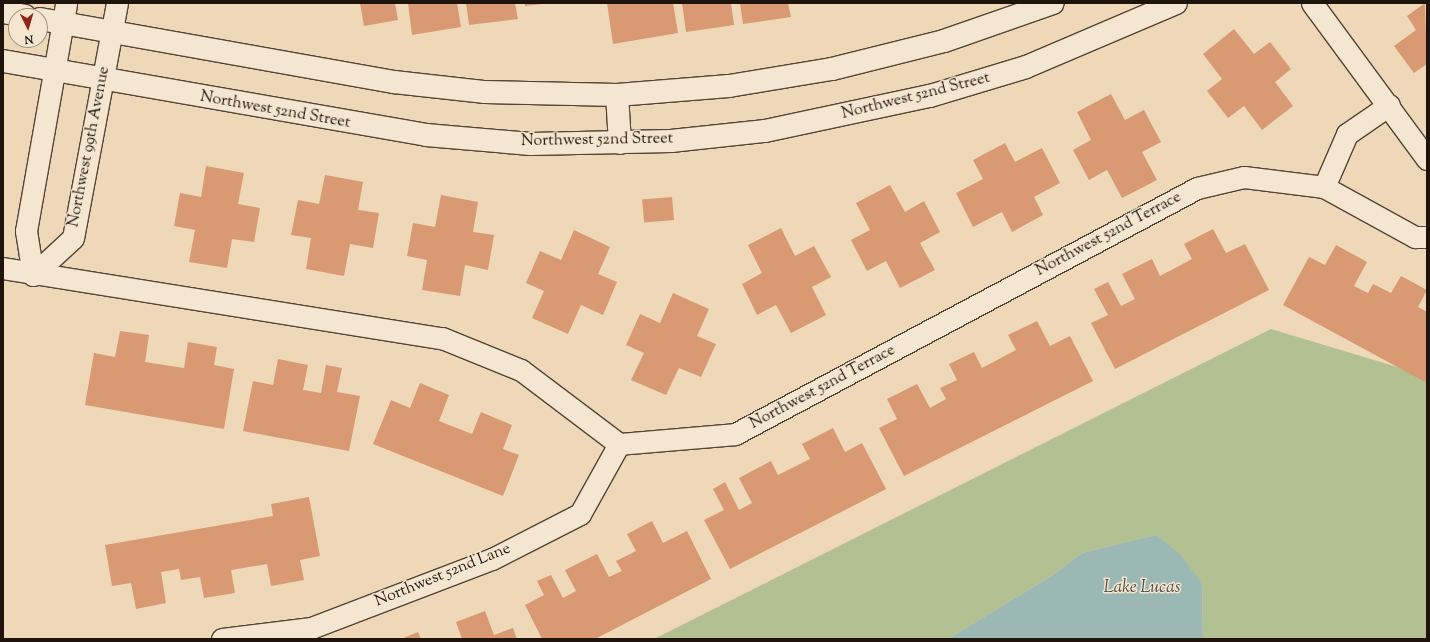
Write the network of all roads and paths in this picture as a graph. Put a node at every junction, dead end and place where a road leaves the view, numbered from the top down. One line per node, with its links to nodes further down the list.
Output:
1 (117, 3): 7 (street, Northwest 99th Avenue)
2 (1053, 3): 11 (street)
3 (1176, 3): 13 (street, Northwest 52nd Street)
4 (1312, 3): 12 (street)
5 (64, 13): 6 (street); 7 (street); 9 (street)
6 (48, 17)
7 (111, 31): 10 (street, Northwest 99th Avenue); 11 (street)
8 (3, 61): 9 (street, Northwest 52nd Street)
9 (54, 71): 10 (street, Northwest 52nd Street); 18 (street)
10 (104, 80): 13 (street, Northwest 52nd Street); 18 (street, Northwest 99th Avenue)
11 (617, 95): 13 (street)
12 (1389, 105): 14 (street); 15 (street)
13 (620, 143)
14 (1427, 159)
15 (1324, 187): 16 (street, Northwest 52nd Terrace); 19 (street, Northwest 52nd Terrace)
16 (1427, 237)
17 (3, 268): 18 (street)
18 (33, 275): 19 (street)
19 (619, 444): 20 (street, Northwest 52nd Lane)
20 (222, 639)

